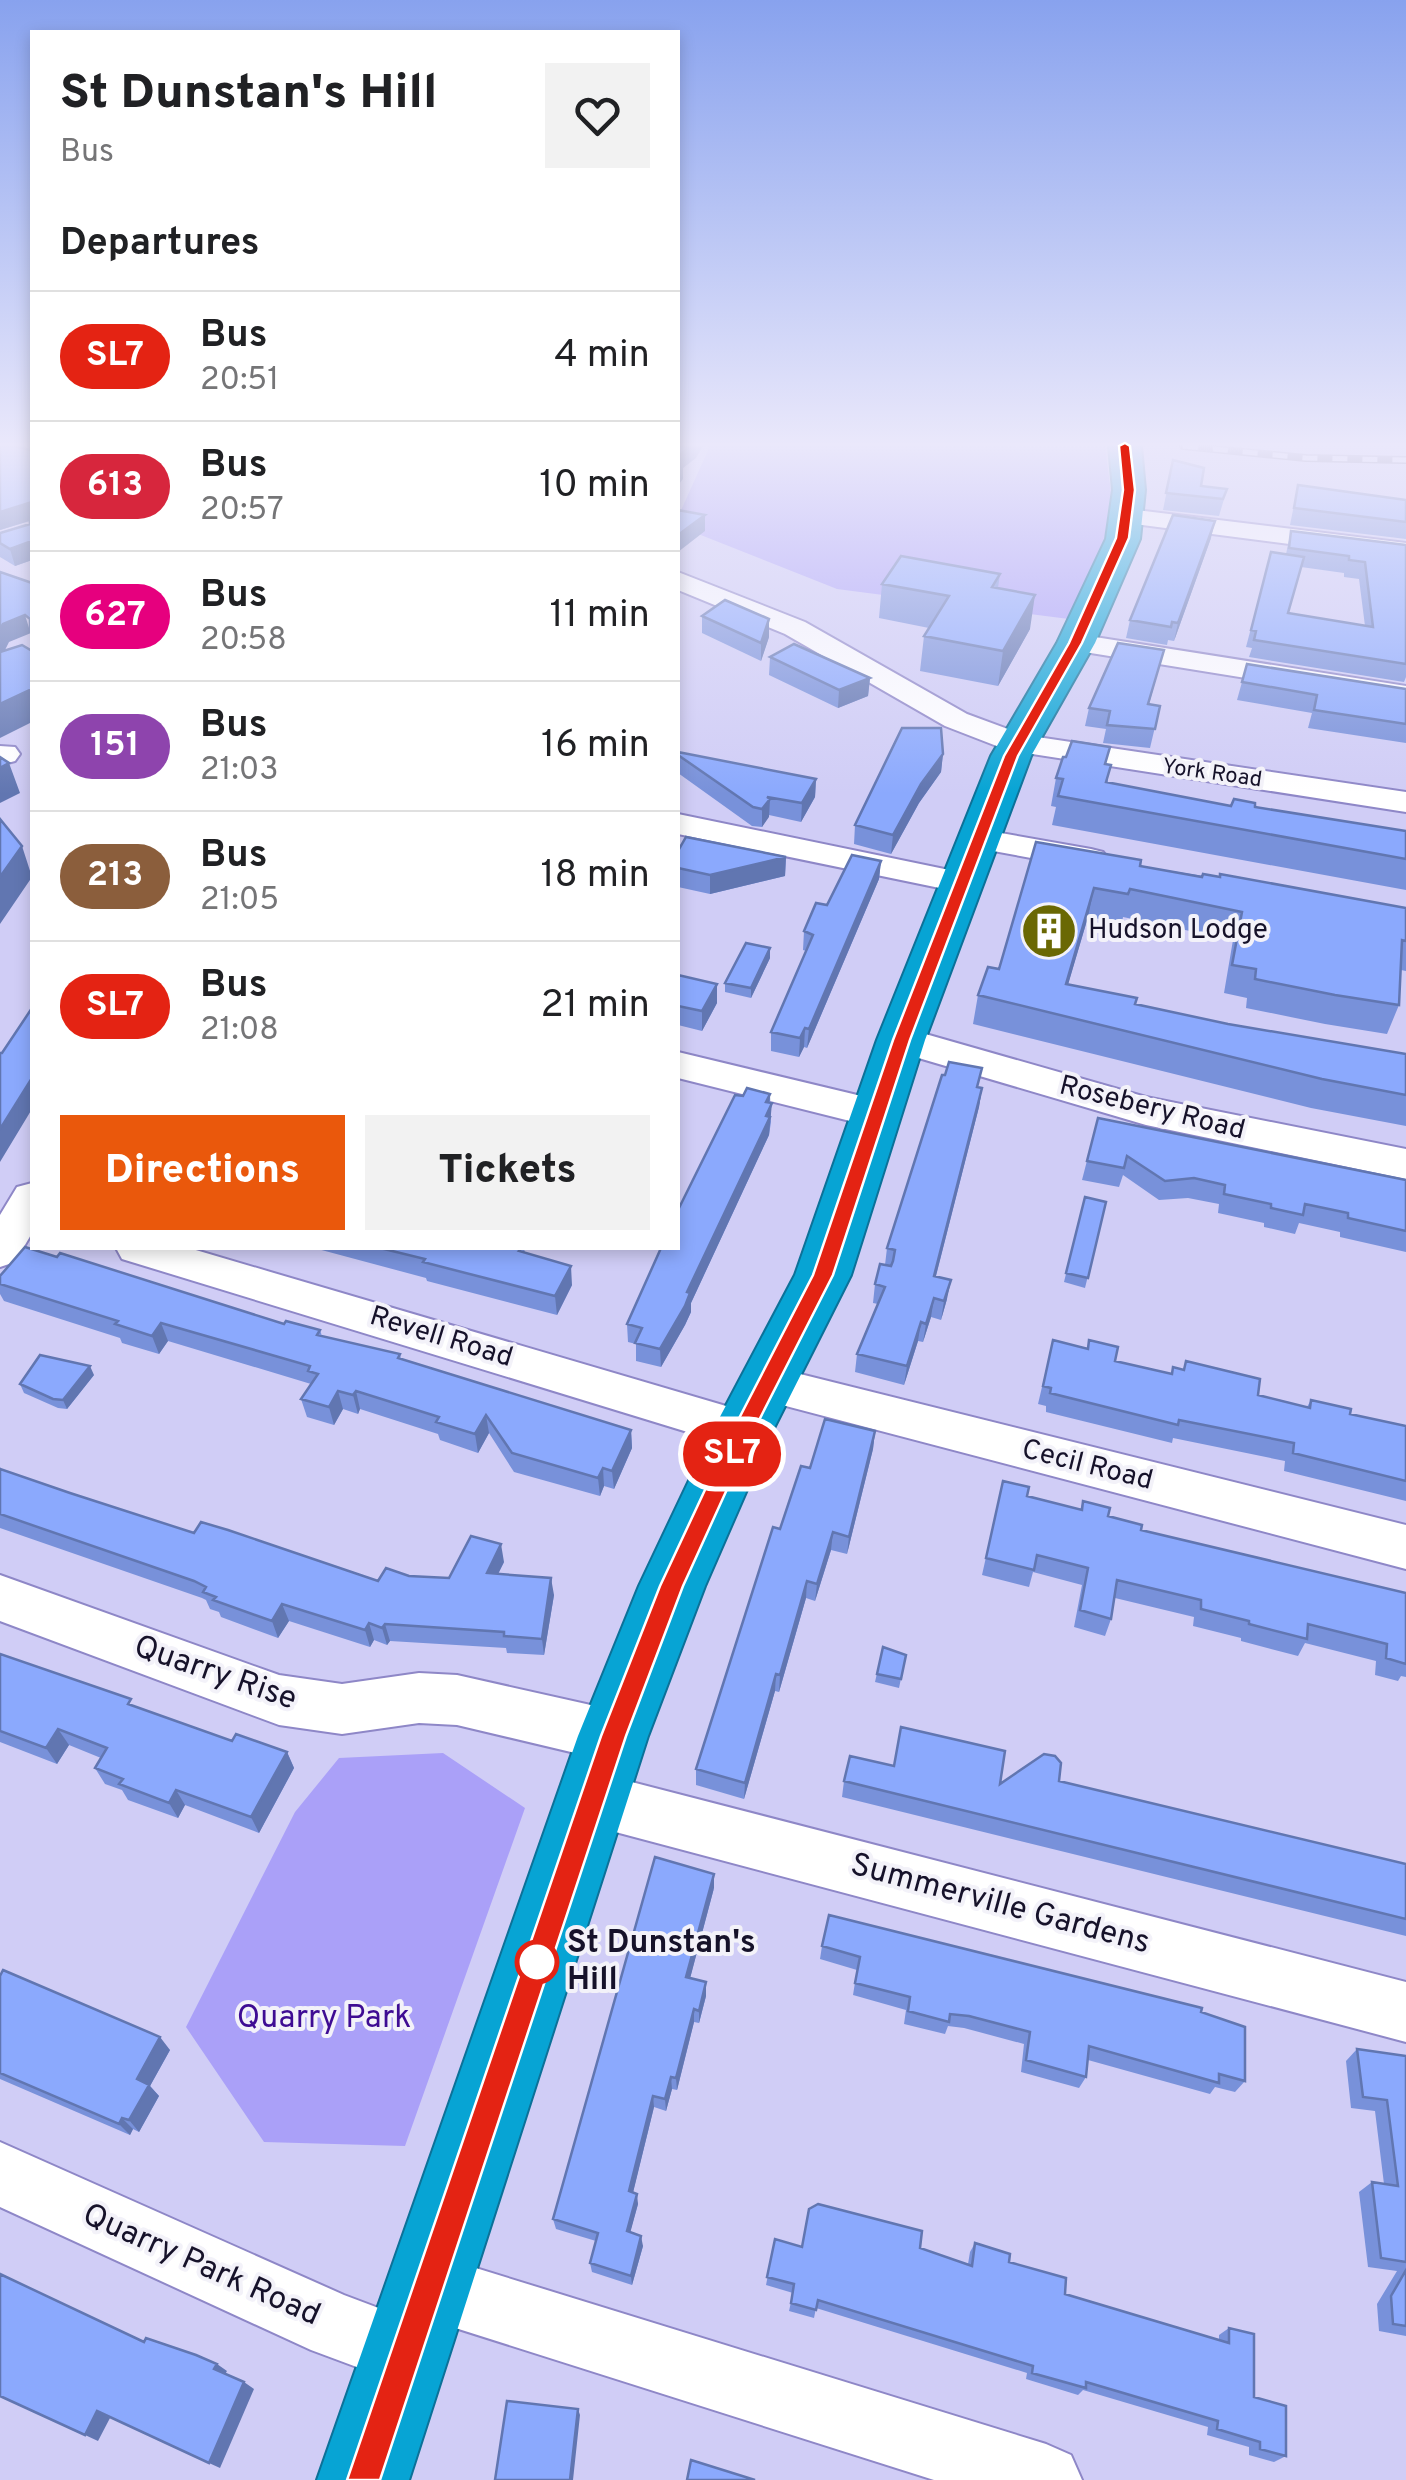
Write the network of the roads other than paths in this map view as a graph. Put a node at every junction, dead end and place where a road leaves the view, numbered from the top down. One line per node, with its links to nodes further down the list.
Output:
1 (1114, 562): 3 (highway)
2 (680, 581): 5 (street, York Road)
3 (1076, 643): 4 (street); 5 (highway)
4 (1406, 695)
5 (1018, 742): 6 (street, York Road); 8 (highway)
6 (1406, 802)
7 (680, 824): 8 (street)
8 (969, 861): 9 (street); 10 (highway)
9 (1114, 864)
10 (902, 1040): 12 (highway); 13 (street, Rosebery Road)
11 (680, 1065): 12 (street)
12 (878, 1114): 17 (highway)
13 (1406, 1164)
14 (29, 1210): 16 (street)
15 (146, 1250): 17 (street, Revell Road)
16 (0, 1251)
17 (756, 1406): 18 (street, Cecil Road); 20 (highway)
18 (1406, 1546)
19 (0, 1598): 20 (street, Quarry Rise)
20 (613, 1736): 21 (highway)
21 (593, 1798): 22 (street, Summerville Gardens); 24 (highway)
22 (1406, 2012)
23 (0, 2174): 24 (street, Quarry Park Road)
24 (438, 2313): 25 (highway); 26 (street)
25 (364, 2480)
26 (1046, 2480)

